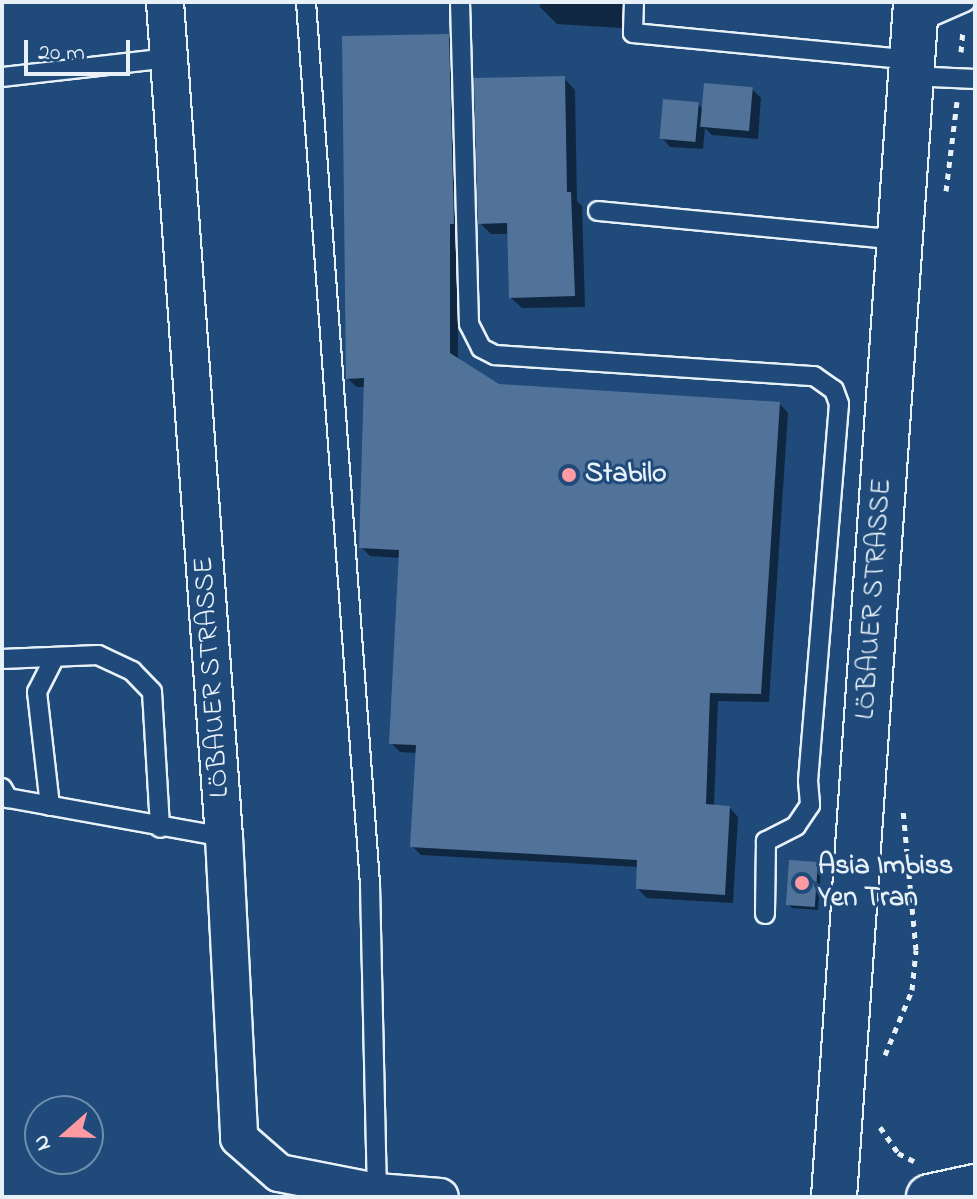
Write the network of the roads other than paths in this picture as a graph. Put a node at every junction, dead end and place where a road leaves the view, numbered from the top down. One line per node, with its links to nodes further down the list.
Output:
1 (165, 2): 7 (street, LÖBAUER STRASSE)
2 (306, 2): 21 (lane)
3 (460, 2): 18 (lane)
4 (634, 2): 6 (lane)
5 (965, 2): 6 (lane)
6 (913, 39): 9 (lane); 11 (main road, LÖBAUER STRASSE)
7 (169, 58): 8 (lane); 17 (street, LÖBAUER STRASSE)
8 (2, 77)
9 (967, 79)
10 (598, 211): 11 (lane)
11 (899, 240): 23 (main road, LÖBAUER STRASSE)
12 (55, 657): 13 (lane); 15 (lane); 16 (lane)
13 (2, 659)
14 (2, 788): 15 (lane)
15 (50, 806): 16 (lane)
16 (160, 828): 17 (lane)
17 (224, 837): 21 (street, LÖBAUER STRASSE)
18 (765, 914)
19 (927, 1180): 20 (main road)
20 (975, 1187)
21 (377, 1192): 22 (street, LÖBAUER STRASSE)
22 (440, 1197)
23 (834, 1197)

